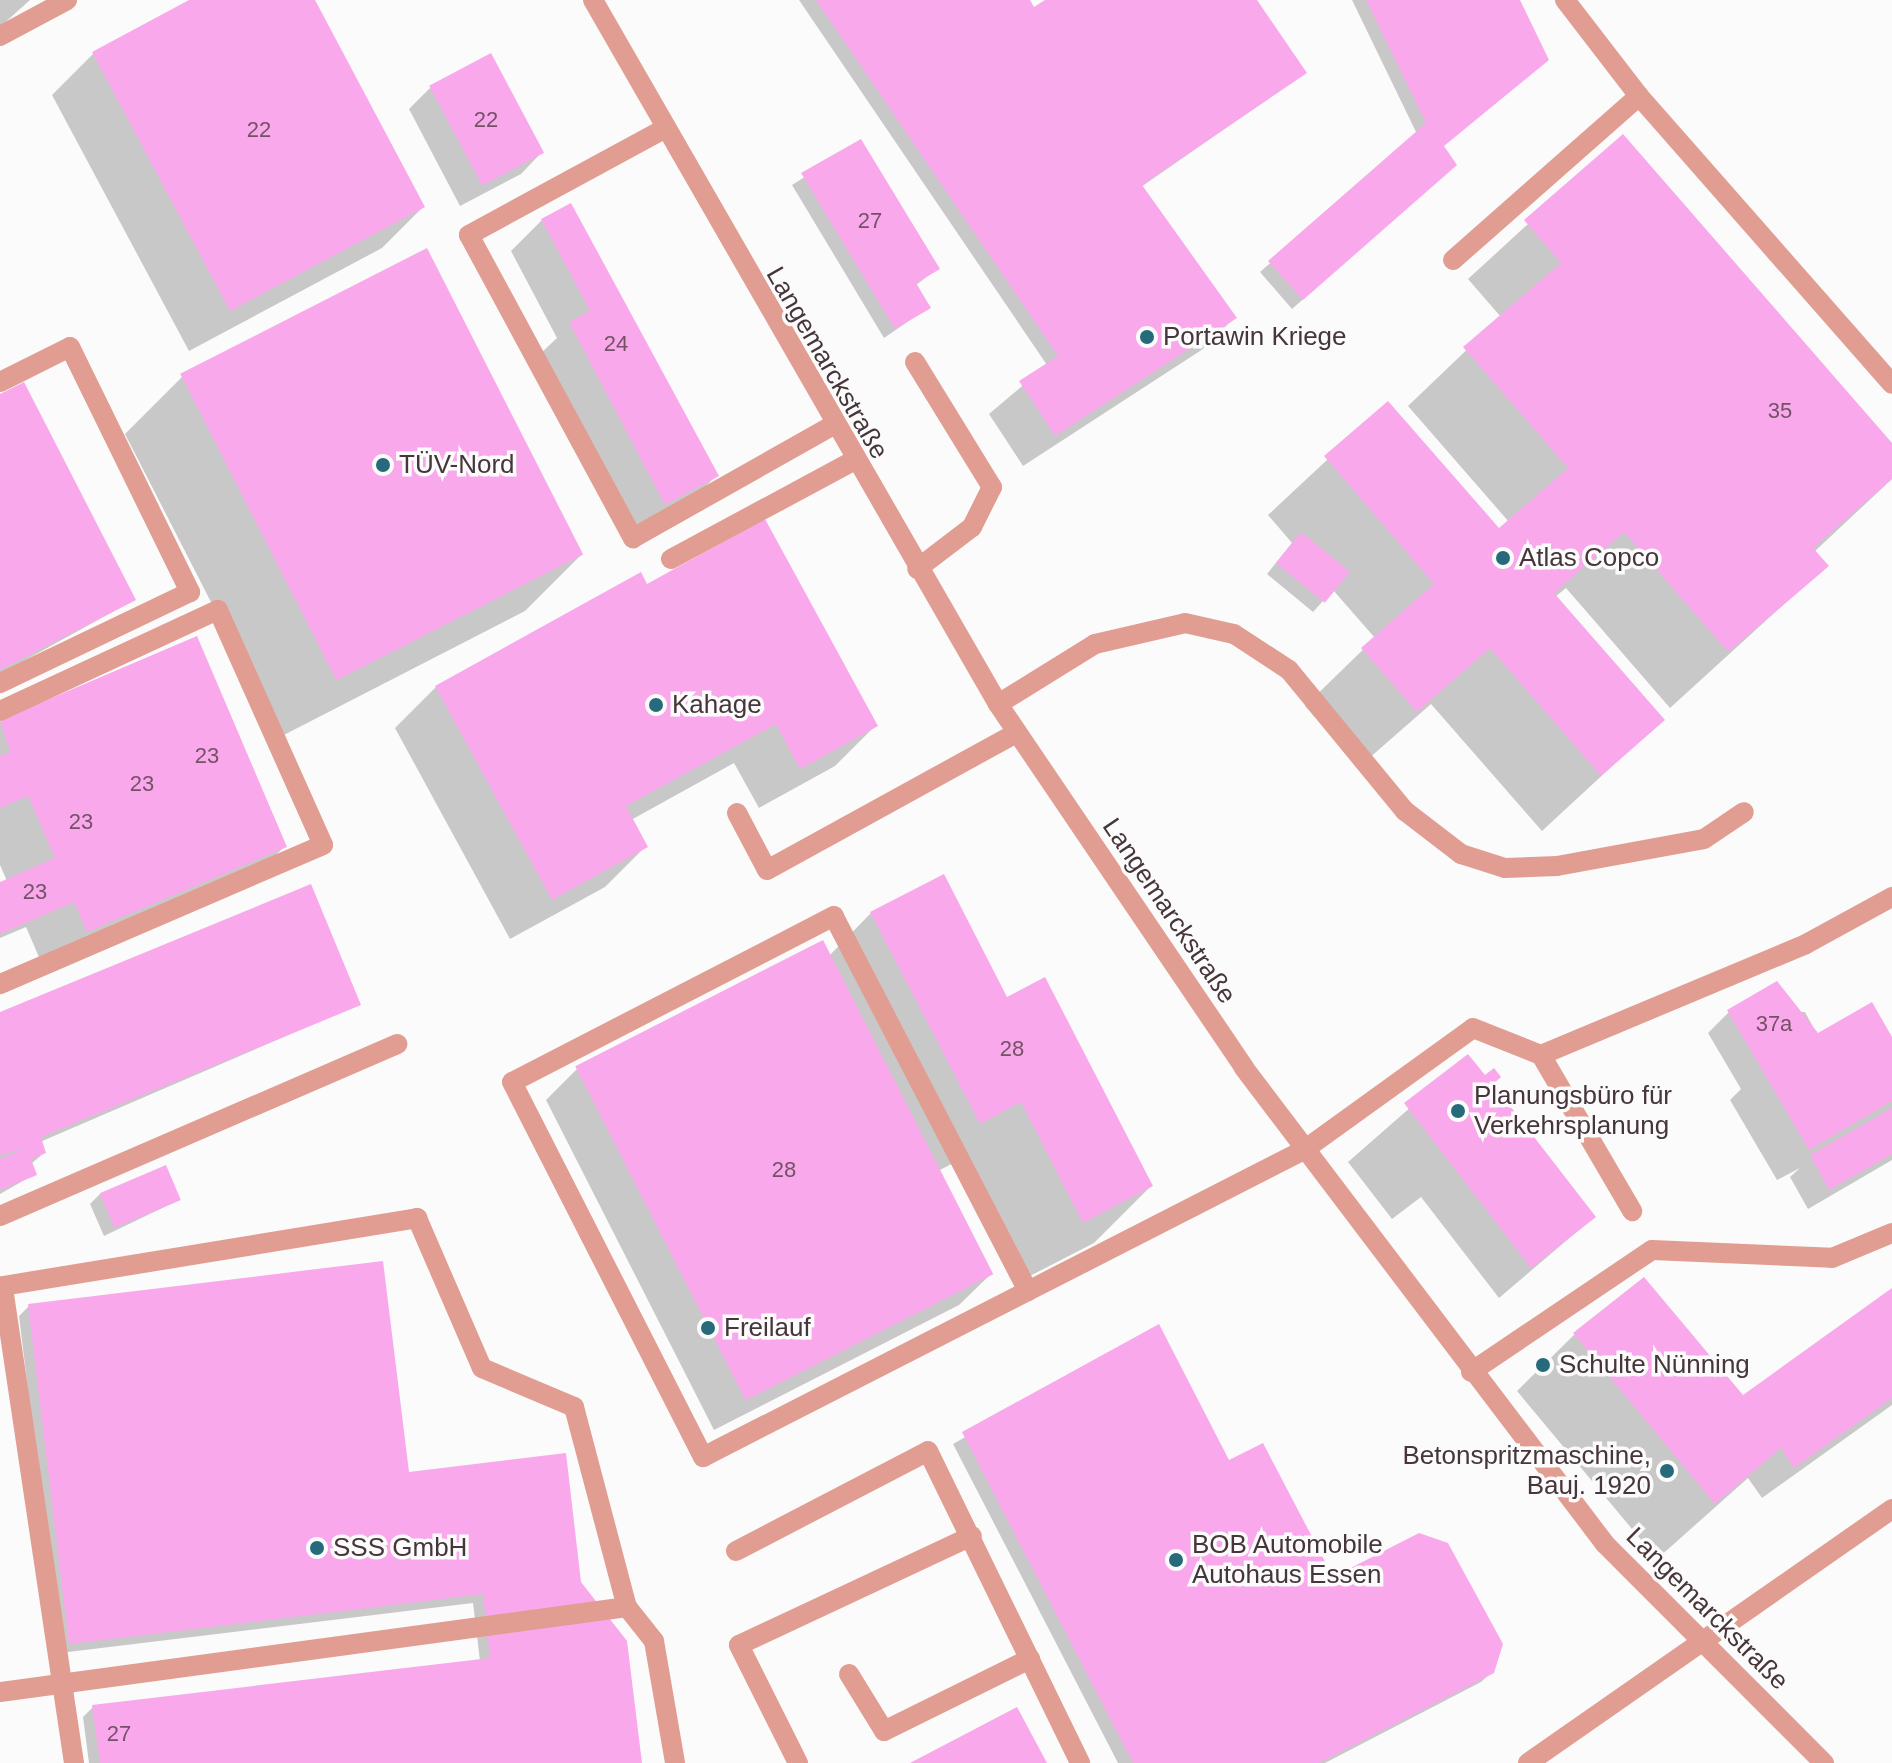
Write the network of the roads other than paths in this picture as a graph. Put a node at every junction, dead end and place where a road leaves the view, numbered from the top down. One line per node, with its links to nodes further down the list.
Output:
1 (67, 0): 4 (street)
2 (593, 0): 6 (street, Langemarckstraße)
3 (1565, 0): 5 (street)
4 (0, 36)
5 (1639, 96): 7 (street); 10 (street)
6 (664, 129): 11 (street, Langemarckstraße); 11 (street)
7 (1453, 260)
8 (915, 362): 14 (street)
9 (0, 382): 15 (street)
10 (1892, 384)
11 (832, 426): 12 (street, Langemarckstraße)
12 (853, 461): 13 (street); 14 (street, Langemarckstraße)
13 (671, 559)
14 (917, 569): 16 (street, Langemarckstraße)
15 (0, 683)
16 (998, 704): 18 (street, Langemarckstraße); 19 (street)
17 (0, 711): 22 (street)
18 (1016, 733): 20 (street); 25 (street, Langemarckstraße)
19 (1744, 812)
20 (737, 813)
21 (1892, 897): 24 (street)
22 (0, 984)
23 (397, 1044): 27 (street)
24 (1541, 1055): 25 (street); 26 (street)
25 (1304, 1150): 29 (street); 30 (street, Langemarckstraße)
26 (1632, 1211)
27 (0, 1216)
28 (1892, 1233): 30 (street)
29 (1028, 1291): 29 (street)
30 (1471, 1372): 35 (street, Langemarckstraße)
31 (1892, 1509): 35 (street)
32 (972, 1536): 33 (street); 36 (street); 42 (street)
33 (736, 1551)
34 (627, 1607): 38 (street); 38 (street); 41 (street)
35 (1702, 1645): 44 (street); 45 (street, Langemarckstraße)
36 (1030, 1659): 37 (street); 43 (street)
37 (849, 1674)
38 (64, 1686): 39 (street); 40 (street)
39 (0, 1692)
40 (74, 1763)
41 (675, 1763)
42 (798, 1763)
43 (1080, 1763)
44 (1528, 1763)
45 (1824, 1763)

